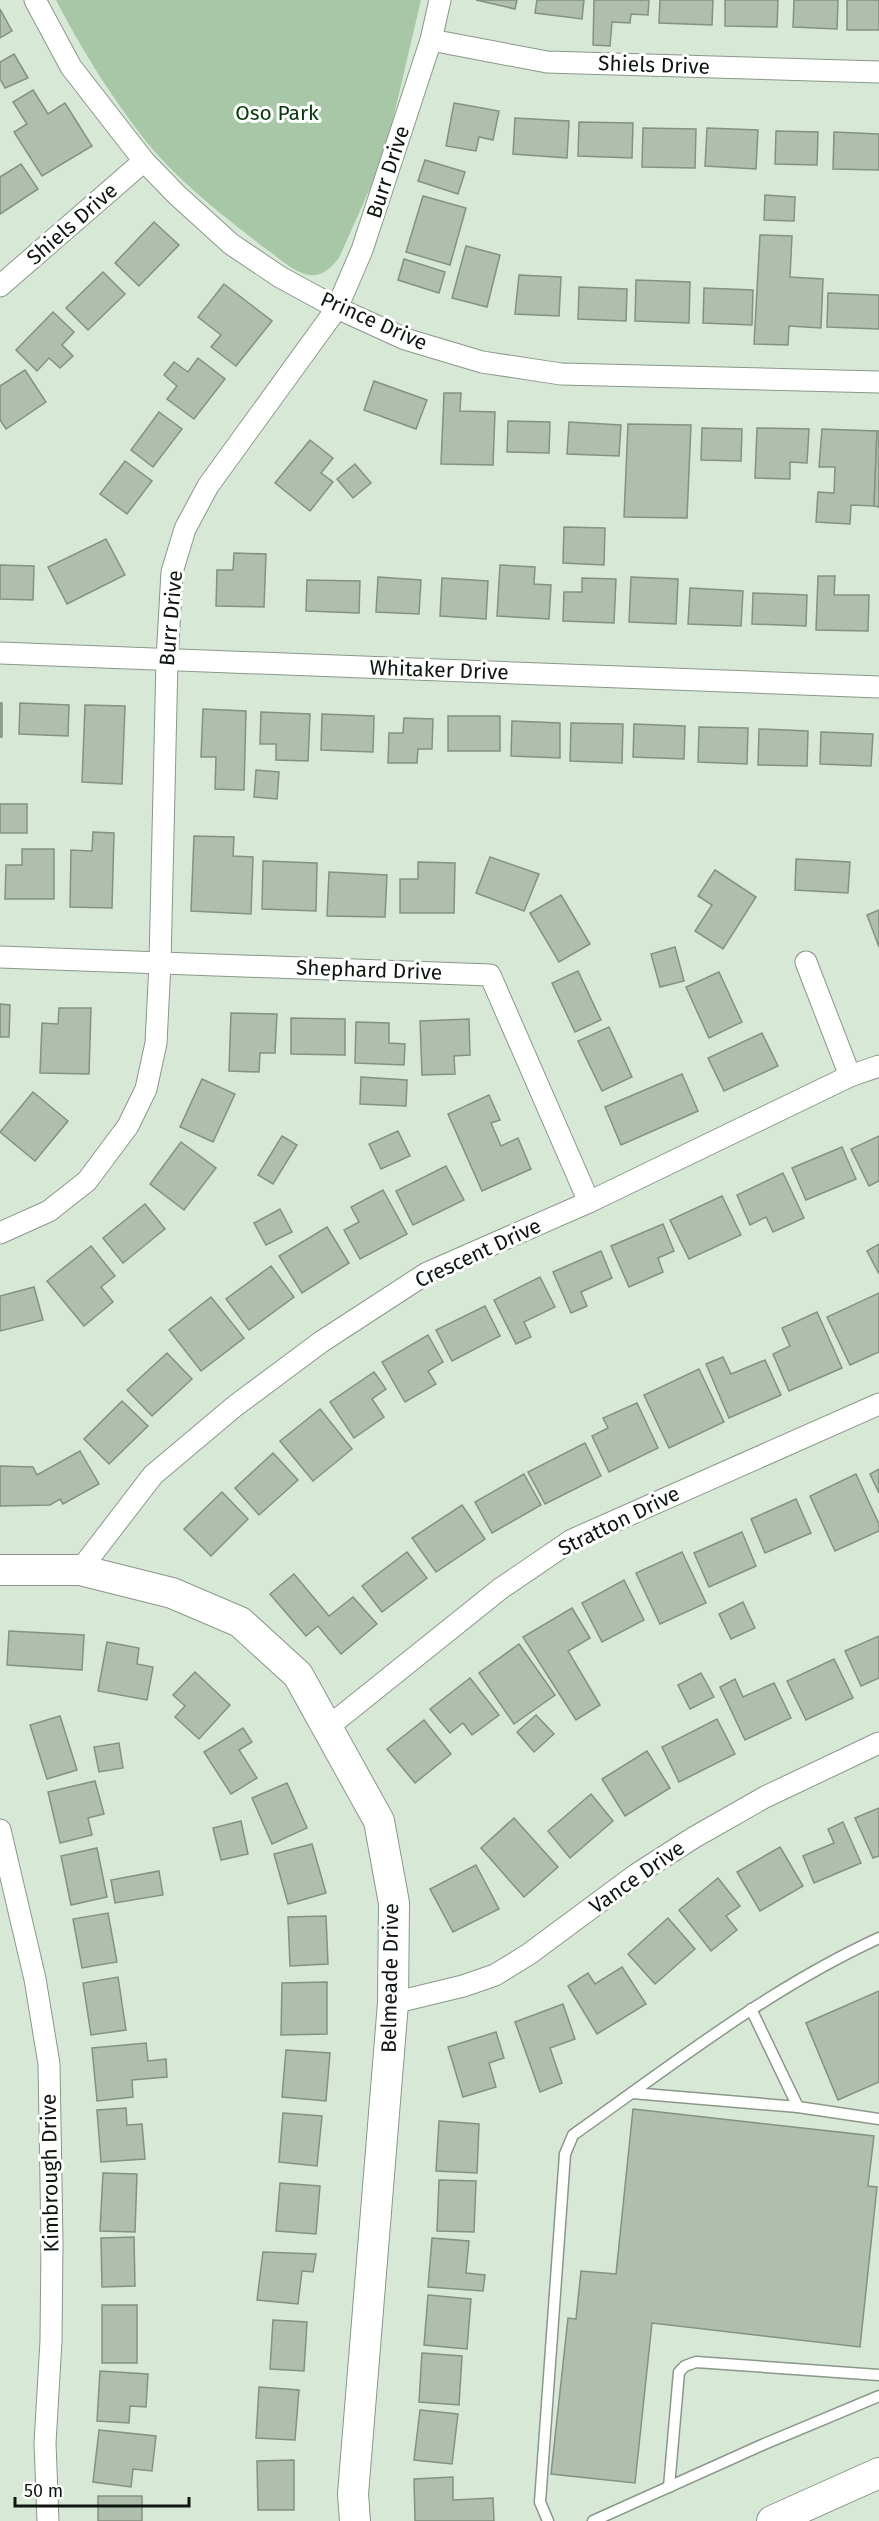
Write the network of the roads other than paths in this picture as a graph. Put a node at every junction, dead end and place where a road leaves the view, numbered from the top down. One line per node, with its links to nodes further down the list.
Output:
1 (35, 0): 5 (street, Prince Drive)
2 (440, 0): 3 (street, Burr Drive)
3 (431, 40): 4 (street, Shiels Drive); 7 (street, Burr Drive)
4 (879, 72)
5 (144, 161): 6 (street, Shiels Drive); 7 (street, Prince Drive)
6 (0, 286)
7 (337, 308): 8 (street, Prince Drive); 10 (street, Burr Drive)
8 (879, 382)
9 (0, 653): 10 (street, Whitaker Drive)
10 (166, 660): 11 (street, Whitaker Drive); 14 (street, Burr Drive)
11 (879, 687)
12 (0, 957): 14 (street, Shephard Drive)
13 (806, 962): 16 (street)
14 (160, 963): 17 (street, Shephard Drive); 18 (street, Burr Drive)
15 (879, 1066): 16 (street, Crescent Drive)
16 (850, 1076): 17 (street, Crescent Drive)
17 (589, 1202): 21 (street, Crescent Drive)
18 (0, 1233)
19 (879, 1404): 22 (street, Stratton Drive)
20 (0, 1570): 21 (street, Belmeade Drive)
21 (80, 1570): 22 (street, Belmeade Drive)
22 (328, 1727): 26 (street, Belmeade Drive)
23 (879, 1743): 26 (street, Vance Drive)
24 (0, 1830): 35 (street, Kimbrough Drive)
25 (879, 1938): 27 (lane)
26 (393, 2003): 36 (street, Belmeade Drive)
27 (751, 2009): 28 (lane); 29 (lane)
28 (632, 2093): 29 (lane); 37 (lane)
29 (798, 2107): 30 (lane)
30 (879, 2119)
31 (879, 2375): 34 (lane)
32 (879, 2396): 34 (lane)
33 (879, 2473): 39 (street)
34 (669, 2487): 38 (lane)
35 (48, 2521)
36 (355, 2521)
37 (548, 2521)
38 (593, 2521)
39 (772, 2521)

